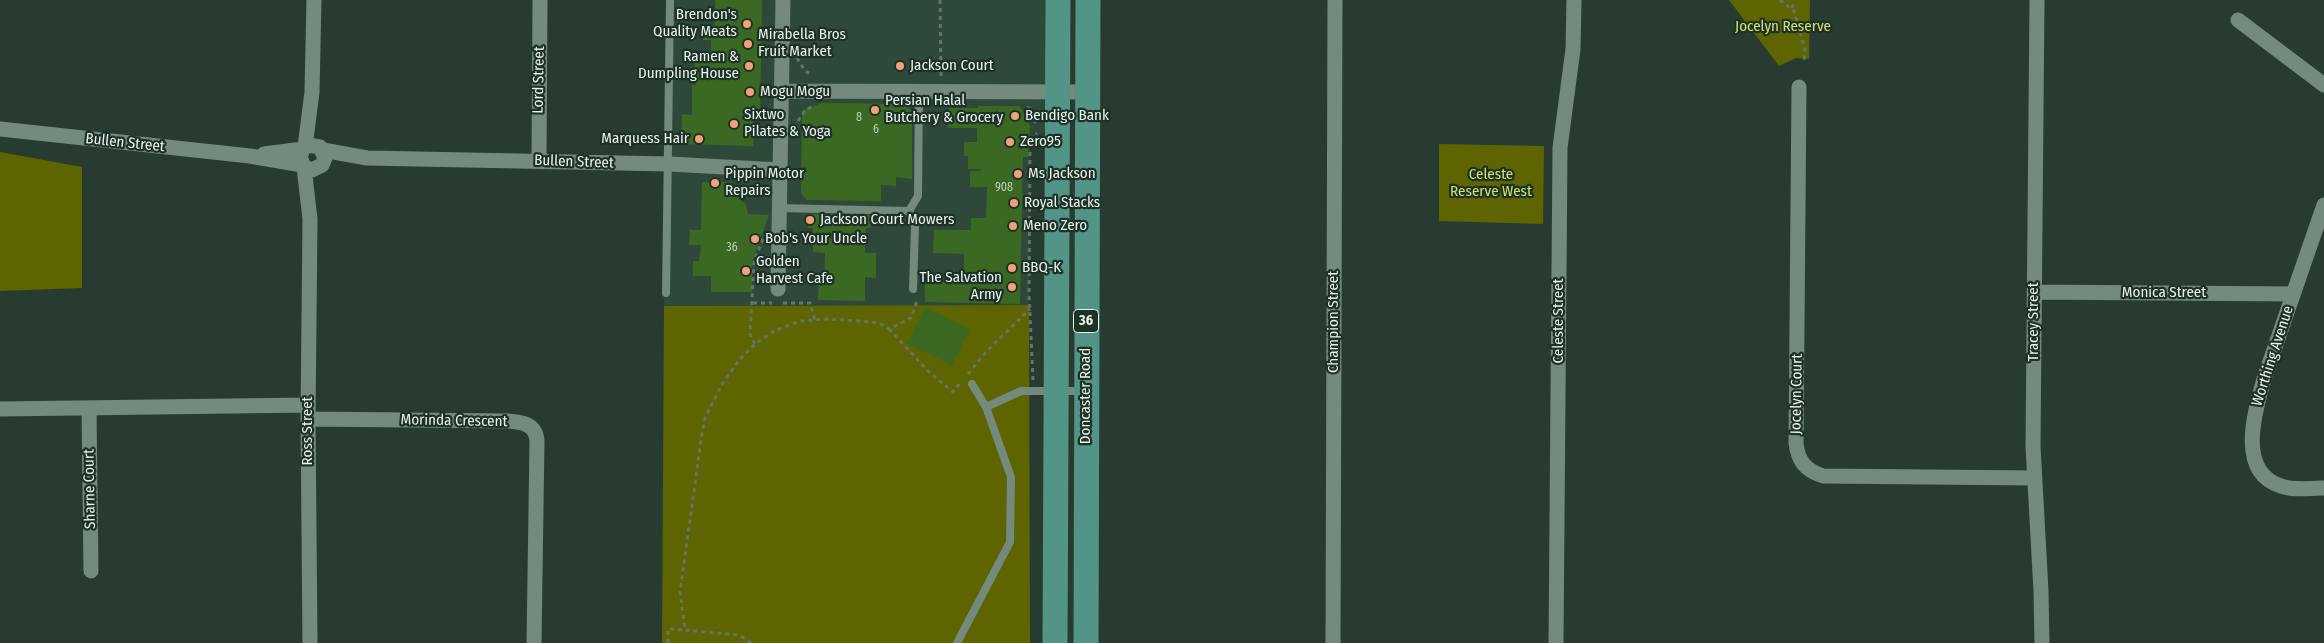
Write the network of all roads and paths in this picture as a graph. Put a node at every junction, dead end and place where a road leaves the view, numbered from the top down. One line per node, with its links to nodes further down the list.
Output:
1 (314, 0): 21 (street)
2 (540, 0): 32 (street, Lord Street)
3 (670, 0): 33 (lane)
4 (783, 0): 15 (street)
5 (940, 0): 23 (path)
6 (1058, 0): 25 (main road, Doncaster Road / 36)
7 (1088, 0): 24 (main road, Doncaster Road / 36)
8 (1335, 0): 66 (street, Champion Street)
9 (1574, 0): 67 (street, Celeste Street)
10 (1780, 0): 13 (path)
11 (1794, 0): 13 (path)
12 (2037, 0): 41 (street, Tracey Street)
13 (1792, 8): 16 (path)
14 (2238, 20): 17 (street)
15 (782, 59): 19 (street); 20 (path)
16 (1804, 60)
17 (2324, 85)
18 (1799, 87): 55 (street, Jocelyn Court)
19 (781, 91): 20 (street); 35 (street)
20 (820, 91): 22 (street)
21 (312, 92): 28 (street); 29 (street)
22 (919, 92): 23 (street); 38 (lane)
23 (941, 92): 25 (street)
24 (1086, 92): 25 (street); 50 (main road, Doncaster Road / 36)
25 (1058, 93): 49 (main road, Doncaster Road / 36)
26 (1020, 108): 45 (path)
27 (0, 129): 30 (street, Bullen Street)
28 (304, 148): 29 (street); 30 (street, Bullen Street); 34 (street)
29 (322, 149): 31 (street, Bullen Street); 34 (street)
30 (250, 156): 34 (street, Bullen Street)
31 (368, 158): 32 (street, Bullen Street); 34 (street, Bullen Street)
32 (539, 161): 33 (street, Bullen Street)
33 (669, 164): 35 (street, Bullen Street); 42 (lane)
34 (312, 167): 54 (street, Ross Street)
35 (780, 170): 37 (street)
36 (2324, 205): 43 (street, Worthing Avenue)
37 (779, 208): 38 (lane); 39 (street)
38 (909, 211): 40 (lane)
39 (778, 289)
40 (913, 289): 47 (path)
41 (2034, 292): 43 (street, Monica Street); 55 (street, Tracey Street)
42 (666, 293)
43 (2293, 294): 56 (street, Worthing Avenue)
44 (753, 303): 46 (path)
45 (1030, 309): 47 (path); 49 (path)
46 (815, 320): 47 (path); 58 (path)
47 (889, 329)
48 (972, 384): 51 (lane)
49 (1044, 391): 50 (lane); 51 (lane); 64 (main road, Doncaster Road / 36)
50 (1086, 391): 65 (main road, Doncaster Road / 36)
51 (986, 407): 63 (lane)
52 (89, 408): 53 (street, Morinda Crescent); 54 (street, Morinda Crescent); 57 (street, Sharne Court)
53 (0, 409)
54 (308, 412): 59 (street, Ross Street); 60 (street, Morinda Crescent)
55 (2034, 478): 68 (street, Tracey Street)
56 (2324, 488)
57 (91, 570)
58 (685, 630): 61 (path); 62 (path)
59 (310, 643)
60 (534, 643)
61 (668, 643)
62 (751, 643)
63 (957, 643)
64 (1056, 643)
65 (1086, 643)
66 (1333, 643)
67 (1556, 643)
68 (2042, 643)

